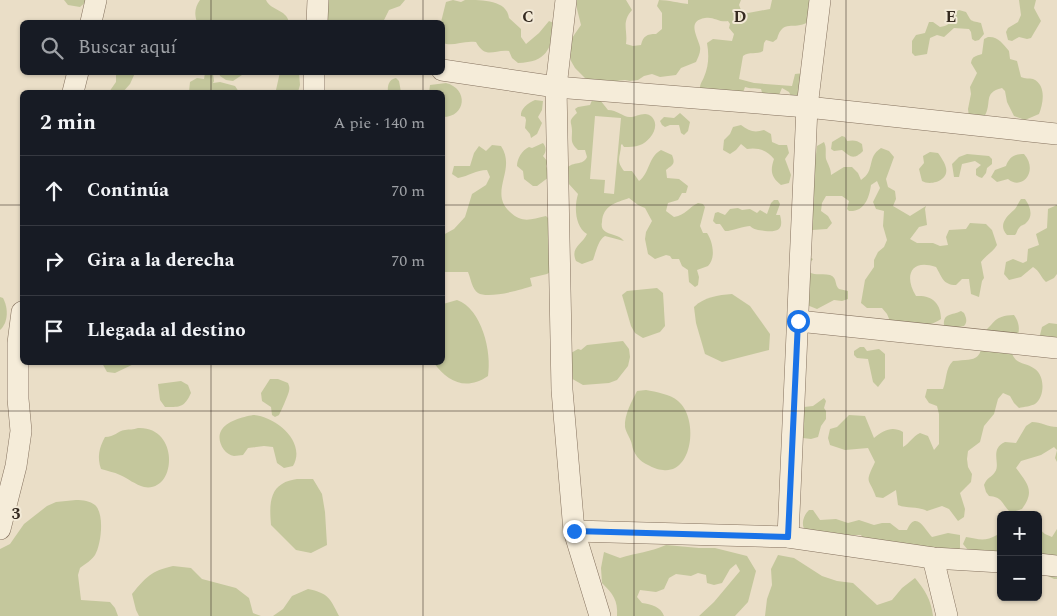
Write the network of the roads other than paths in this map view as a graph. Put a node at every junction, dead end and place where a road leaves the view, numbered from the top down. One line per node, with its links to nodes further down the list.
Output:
1 (318, 0): 4 (street)
2 (566, 0): 8 (street)
3 (820, 0): 11 (street)
4 (317, 20)
5 (445, 70): 8 (street)
6 (77, 75): 9 (street)
7 (314, 75): 10 (street)
8 (556, 87): 11 (street); 17 (street)
9 (74, 90)
10 (314, 90)
11 (807, 107): 12 (street); 13 (street)
12 (1057, 134)
13 (798, 321): 15 (street); 18 (street)
14 (20, 328): 16 (street)
15 (1057, 348)
16 (0, 529)
17 (574, 531): 18 (street); 23 (street)
18 (788, 537): 19 (street)
19 (933, 558): 20 (street); 24 (street)
20 (997, 562)
21 (1042, 564): 22 (street)
22 (1057, 566)
23 (600, 616)
24 (947, 616)

